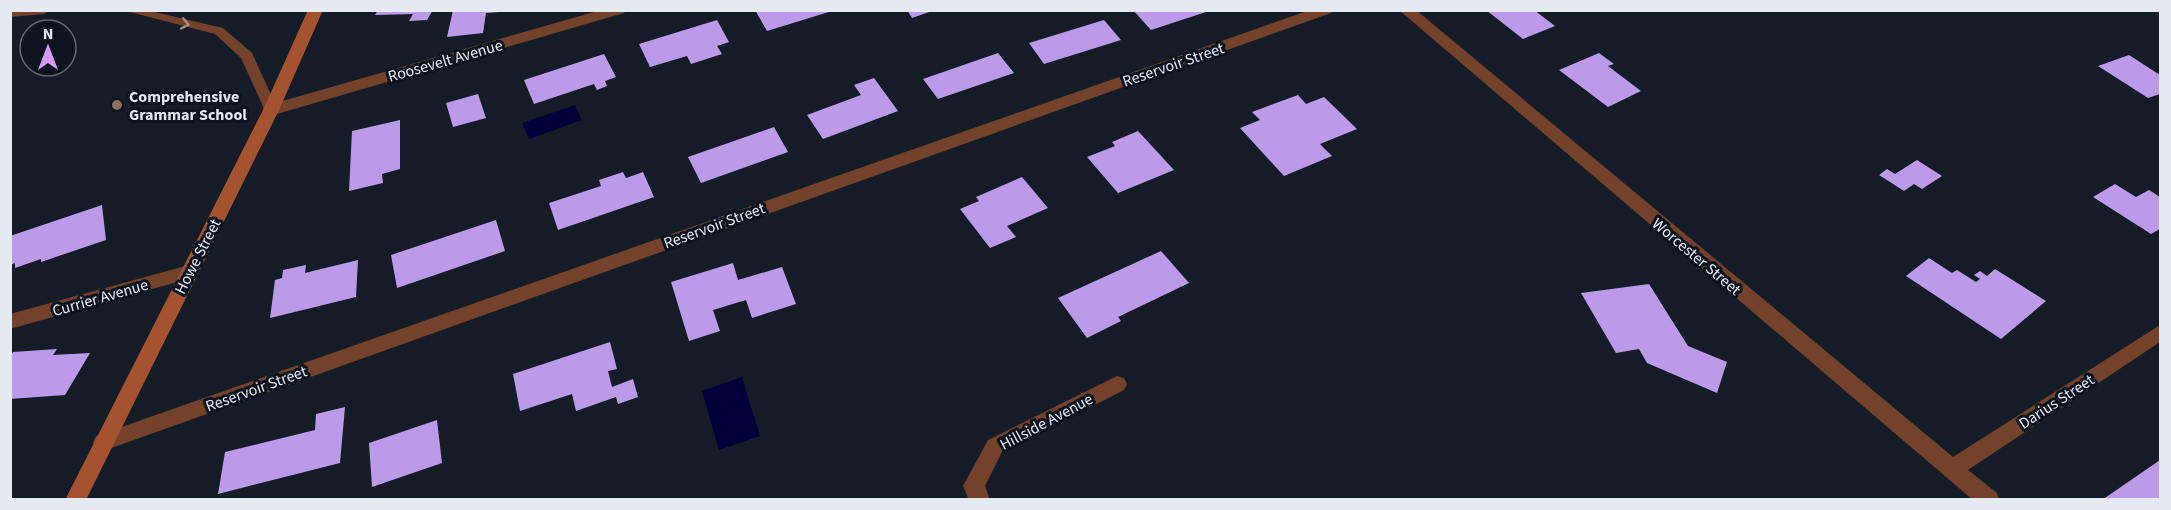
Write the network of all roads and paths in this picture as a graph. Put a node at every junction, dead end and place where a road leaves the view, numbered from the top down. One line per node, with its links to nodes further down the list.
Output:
1 (44, 10): 7 (lane)
2 (128, 10): 8 (lane, one-way to 8)
3 (316, 10): 8 (main road, Howe Street)
4 (619, 10): 8 (street, Roosevelt Avenue)
5 (1326, 10): 13 (street, Reservoir Street)
6 (1406, 10): 14 (street, Worcester Street)
7 (10, 12)
8 (271, 110): 9 (main road, Howe Street)
9 (189, 272): 10 (street, Currier Avenue); 13 (main road, Howe Street)
10 (10, 322)
11 (2160, 333): 14 (street, Darius Street)
12 (1117, 384): 16 (street, Hillside Avenue)
13 (103, 442): 15 (main road, Howe Street)
14 (1953, 469): 17 (street, Worcester Street)
15 (75, 500)
16 (980, 500)
17 (1989, 500)

